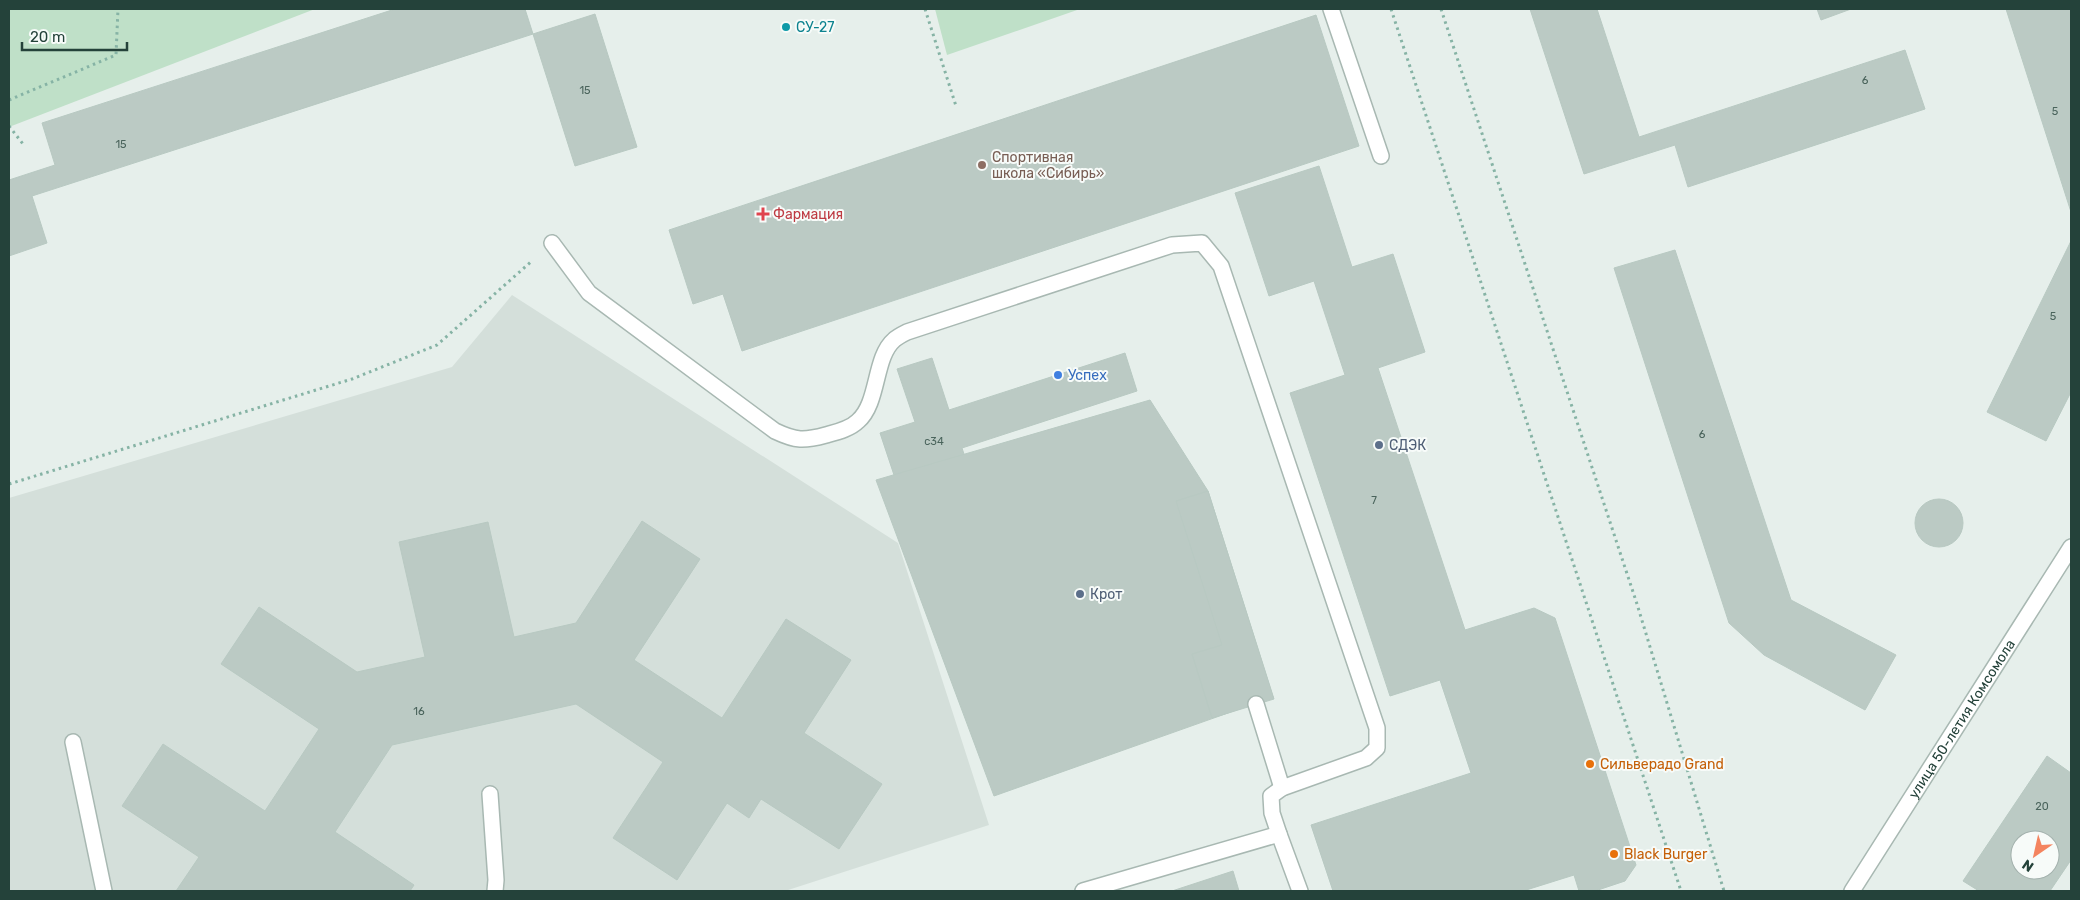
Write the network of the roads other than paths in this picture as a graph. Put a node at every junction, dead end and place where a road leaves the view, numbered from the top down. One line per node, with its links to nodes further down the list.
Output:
1 (1331, 9): 2 (street)
2 (1382, 156)
3 (552, 243): 7 (street)
4 (2071, 547): 14 (street, улица 50-летия Комсомола)
5 (1256, 704): 7 (street)
6 (73, 742): 10 (street)
7 (1282, 788): 9 (street)
8 (490, 794): 11 (street)
9 (1279, 834): 12 (street); 13 (street)
10 (104, 891)
11 (495, 891)
12 (1083, 891)
13 (1300, 891)
14 (1852, 891)

